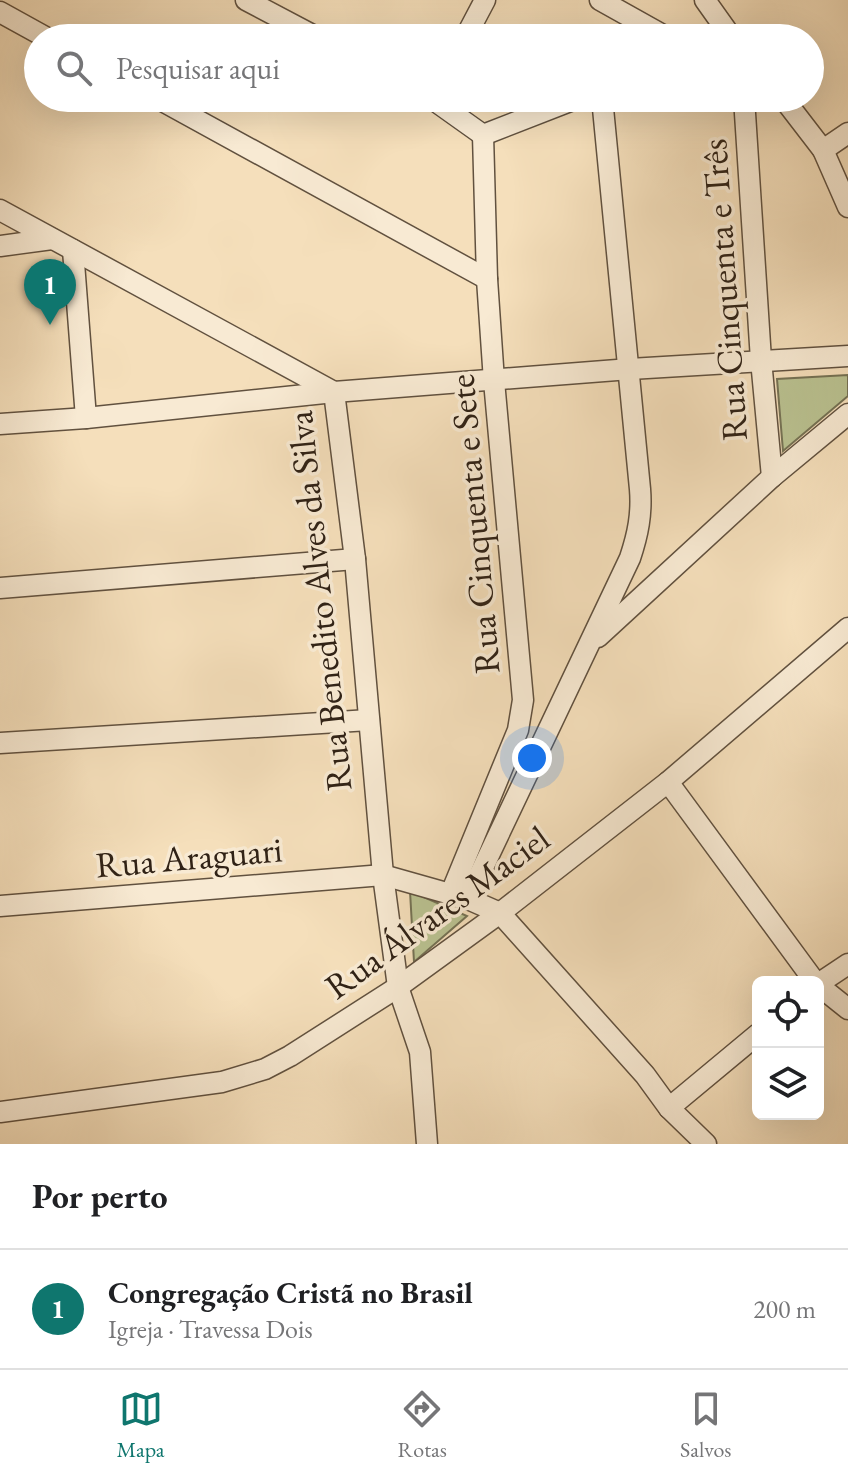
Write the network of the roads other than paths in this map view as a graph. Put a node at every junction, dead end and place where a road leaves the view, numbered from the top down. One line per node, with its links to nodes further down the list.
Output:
1 (246, 0): 6 (street)
2 (485, 0): 7 (street)
3 (600, 0): 8 (street)
4 (705, 0): 9 (street)
5 (0, 12): 10 (street)
6 (291, 24)
7 (472, 24)
8 (643, 24)
9 (718, 24)
10 (24, 25)
11 (183, 112): 25 (street)
12 (451, 112): 18 (street)
13 (542, 112): 18 (street)
14 (603, 112): 28 (street)
15 (745, 112): 27 (street, Rua Cinquenta e Três)
16 (794, 112): 19 (street)
17 (848, 133): 19 (street)
18 (483, 135): 25 (street, Rua Cinquenta e Sete)
19 (823, 150): 20 (street)
20 (848, 207)
21 (0, 210): 22 (street, Rua Benedito Alves da Silva)
22 (52, 239): 23 (street); 24 (street, Rua Benedito Alves da Silva)
23 (0, 246)
24 (73, 250): 30 (street, Rua Benedito Alves da Silva); 32 (street)
25 (487, 279): 29 (street, Rua Cinquenta e Sete)
26 (848, 356): 27 (street)
27 (761, 360): 28 (street); 34 (street, Rua Cinquenta e Três)
28 (630, 369): 29 (street); 38 (street)
29 (494, 381): 30 (street); 43 (street, Rua Cinquenta e Sete)
30 (334, 392): 32 (street); 35 (street, Rua Benedito Alves da Silva)
31 (848, 414): 34 (street)
32 (86, 418): 33 (street)
33 (0, 424)
34 (772, 477): 38 (street)
35 (355, 559): 36 (street); 39 (street, Rua Benedito Alves da Silva)
36 (0, 588)
37 (846, 634): 41 (street, Rua Álvares Maciel)
38 (589, 645): 43 (street)
39 (369, 720): 40 (street); 42 (street, Rua Benedito Alves da Silva)
40 (0, 743)
41 (668, 782): 45 (street, Rua Álvares Maciel); 47 (street)
42 (383, 875): 43 (street, Rua Araguari); 44 (street, Rua Araguari); 49 (street, Rua Benedito Alves da Silva)
43 (459, 896): 45 (street, Rua Araguari)
44 (0, 906)
45 (500, 913): 49 (street, Rua Álvares Maciel); 53 (street)
46 (848, 964): 48 (street)
47 (811, 976)
48 (824, 979)
49 (398, 987): 54 (street, Rua Álvares Maciel); 55 (street, Rua Benedito Alves da Silva)
50 (824, 990): 51 (street)
51 (848, 1009)
52 (752, 1039): 53 (street)
53 (669, 1108): 56 (street)
54 (0, 1112)
55 (427, 1144)
56 (706, 1144)

